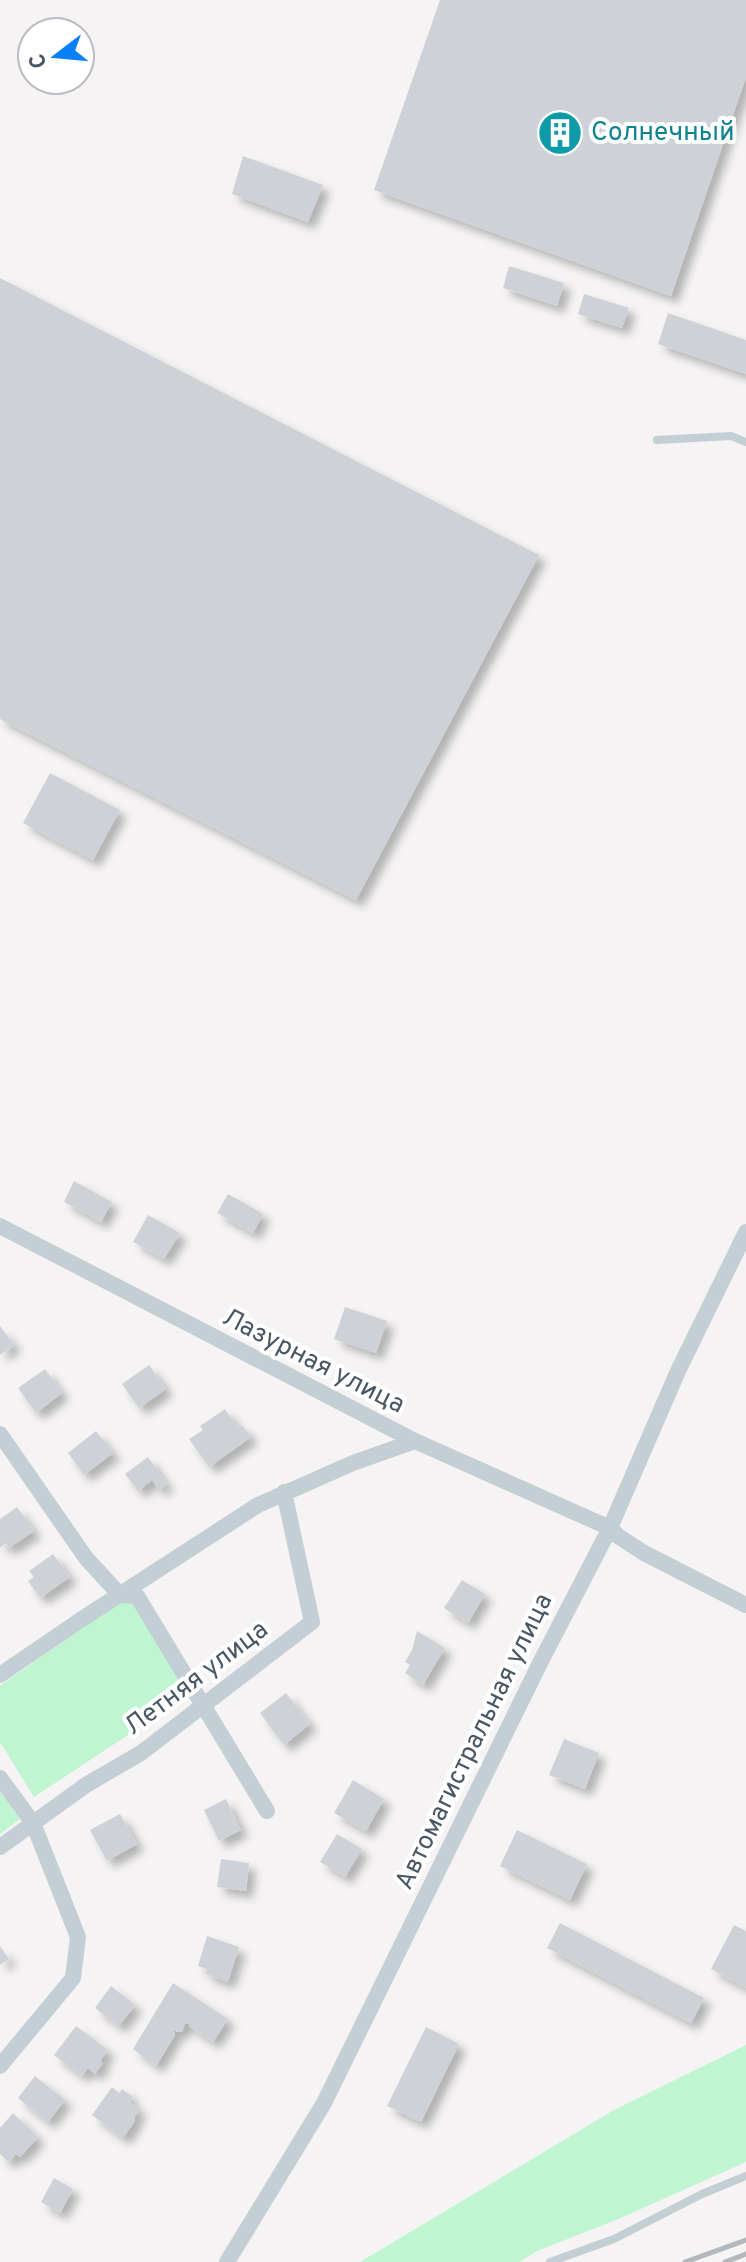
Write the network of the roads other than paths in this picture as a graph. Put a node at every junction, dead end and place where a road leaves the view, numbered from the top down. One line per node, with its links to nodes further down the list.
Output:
1 (657, 440): 2 (lane)
2 (746, 442)
3 (0, 1226): 6 (street, Лазурная улица)
4 (746, 1232): 8 (street, Автомагистральная улица)
5 (0, 1434): 9 (street)
6 (415, 1441): 7 (street); 8 (street, Лазурная улица)
7 (284, 1492): 9 (street); 12 (street, Летняя улица)
8 (610, 1528): 10 (street, Лазурная улица); 19 (street, Автомагистральная улица)
9 (120, 1595): 11 (street); 12 (street)
10 (746, 1605)
11 (0, 1675)
12 (203, 1706): 14 (street); 15 (street, Летняя улица)
13 (0, 1778): 15 (street)
14 (267, 1811)
15 (33, 1823): 16 (street, Летняя улица); 17 (street)
16 (0, 1847)
17 (0, 2066)
18 (746, 2176): 20 (lane)
19 (227, 2262)
20 (550, 2262)

